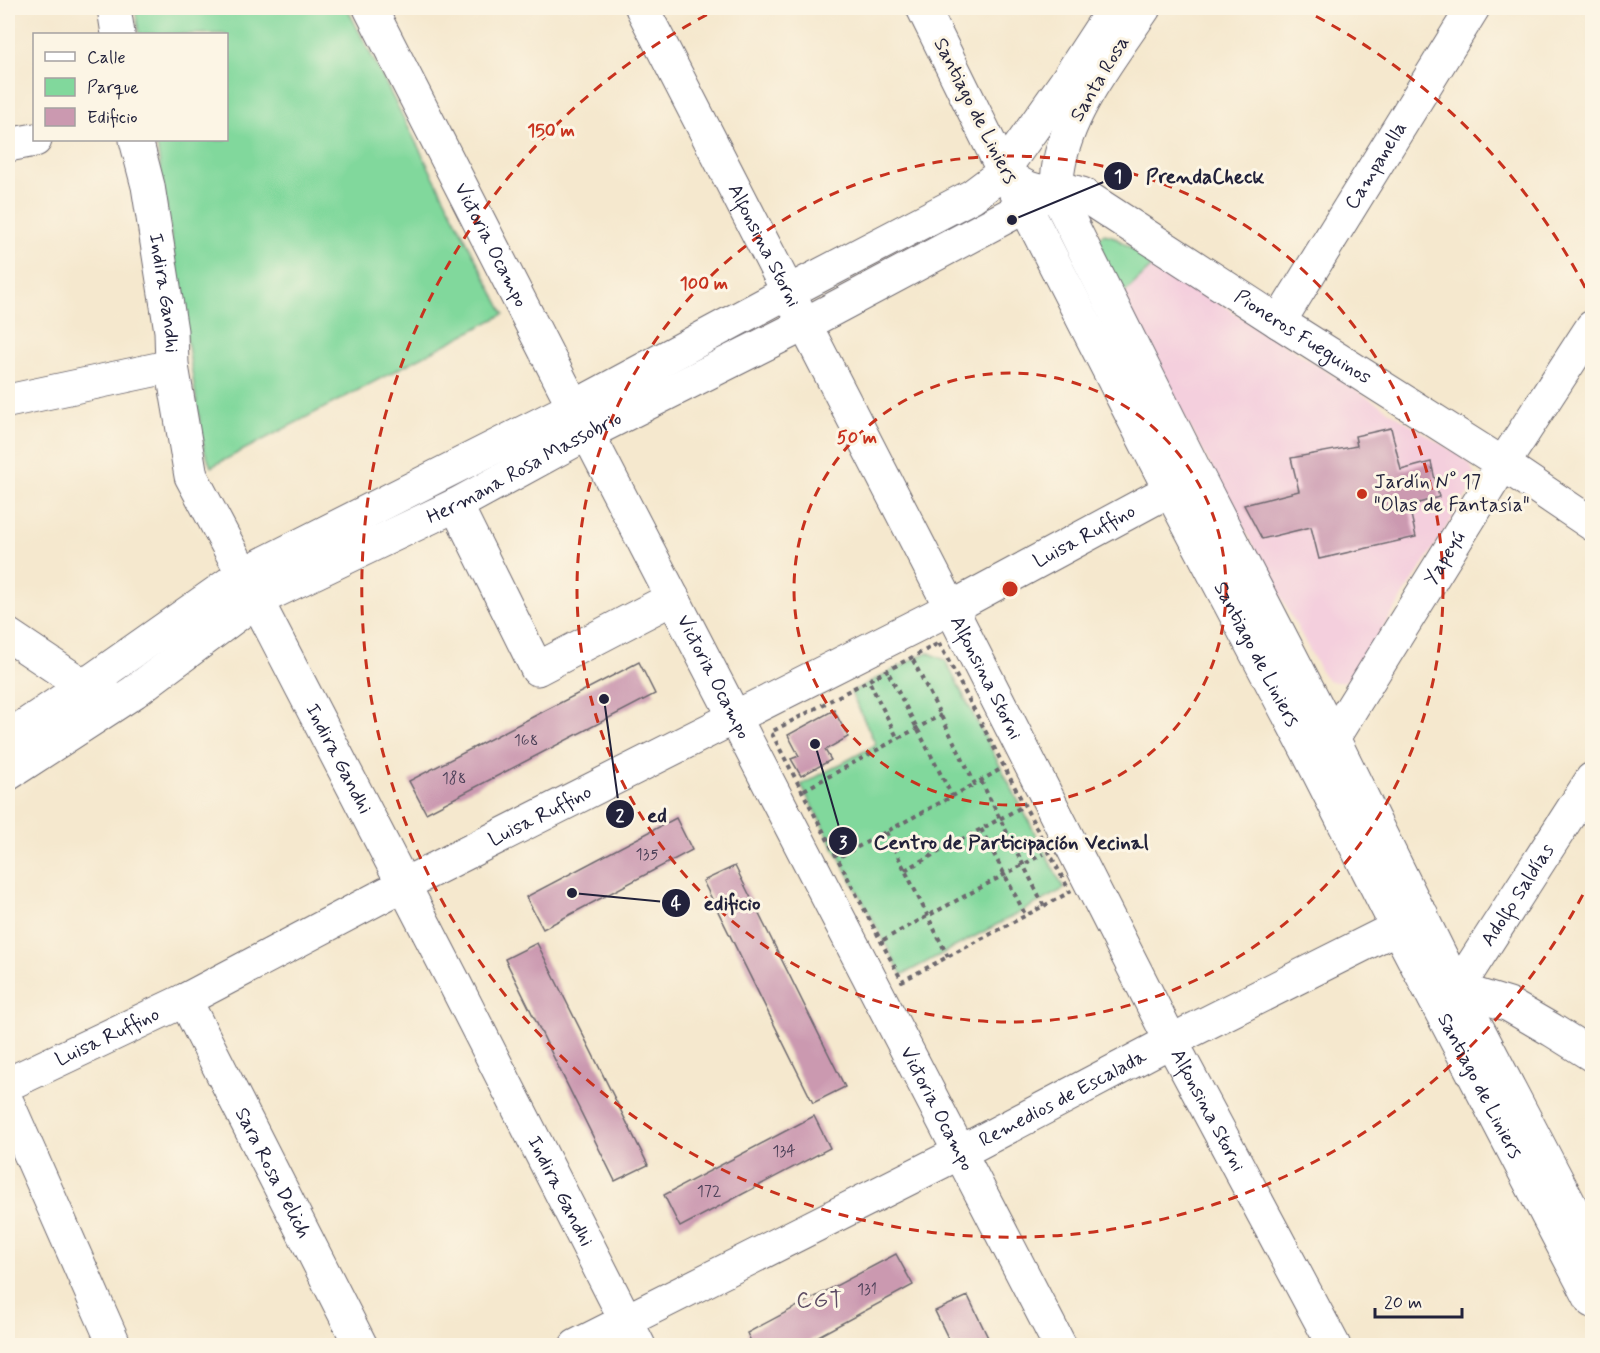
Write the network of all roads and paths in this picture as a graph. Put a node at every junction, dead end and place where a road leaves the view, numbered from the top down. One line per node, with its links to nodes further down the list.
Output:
1 (114, 8): 8 (street)
2 (370, 8): 23 (street, Victoria Ocampo)
3 (642, 8): 17 (street, Alfonsina Storni)
4 (923, 8): 12 (street, Santiago de Liniers)
5 (1114, 8): 12 (street, Santa Rosa)
6 (1144, 8): 13 (street, Santa Rosa)
7 (1473, 8): 18 (street, Campanella)
8 (118, 33)
9 (33, 140): 11 (street)
10 (136, 141): 21 (street, Indira Gandhi)
11 (8, 145)
12 (1004, 172): 13 (street, Pioneros Fueguinos); 14 (street, Santiago de Liniers); 17 (street, Hermana Rosa Massobrio)
13 (1058, 189): 14 (street, Hermana Rosa Massobrio); 15 (street, Pioneros Fueguinos); 16 (street, Santiago de Liniers)
14 (1025, 206): 19 (street, Hermana Rosa Massobrio); 25 (street, Santiago de Liniers)
15 (1115, 216): 16 (street); 18 (street, Pioneros Fueguinos)
16 (1083, 247): 25 (street, Santiago de Liniers)
17 (788, 292): 19 (street, Alfonsina Storni); 23 (street, Hermana Rosa Massobrio)
18 (1279, 322): 24 (street, Pioneros Fueguinos)
19 (805, 324): 23 (street, Hermana Rosa Massobrio); 30 (street, Alfonsina Storni)
20 (1593, 327): 24 (street, Yapeyú)
21 (172, 366): 22 (street); 28 (street, Indira Gandhi)
22 (8, 401)
23 (581, 420): 26 (street, Hermana Rosa Massobrio); 28 (street, Hermana Rosa Massobrio); 29 (street, Victoria Ocampo)
24 (1503, 464): 27 (street, Pioneros Fueguinos); 42 (street, Yapeyú)
25 (1185, 485): 30 (street, Luisa Ruffino); 42 (street, Santiago de Liniers)
26 (456, 505): 28 (street, Hermana Rosa Massobrio); 29 (street)
27 (1593, 524)
28 (250, 587): 35 (street, Hermana Rosa Massobrio); 36 (street, Hermana Rosa Massobrio); 59 (street, Indira Gandhi)
29 (673, 598): 38 (street, Victoria Ocampo)
30 (951, 608): 38 (street, Luisa Ruffino); 68 (street, Alfonsina Storni)
31 (8, 635): 35 (street)
32 (912, 657): 33 (path); 37 (path); 43 (path)
33 (887, 670): 34 (path); 39 (path)
34 (868, 680): 41 (path); 48 (path)
35 (84, 686): 36 (street); 40 (street, Hermana Rosa Massobrio)
36 (134, 692): 44 (street, Hermana Rosa Massobrio)
37 (940, 716): 39 (path); 47 (path)
38 (735, 718): 59 (street, Luisa Ruffino); 72 (street, Victoria Ocampo)
39 (917, 728): 41 (path); 49 (path)
40 (8, 737)
41 (898, 739): 48 (path)
42 (1319, 741): 63 (street, Santiago de Liniers)
43 (1005, 767): 46 (path); 50 (path)
44 (8, 774)
45 (1593, 779): 66 (street, Adolfo Saldías)
46 (981, 781): 47 (path); 51 (path)
47 (975, 784): 49 (path)
48 (802, 791): 55 (path)
49 (952, 796): 53 (path)
50 (1025, 805): 51 (path); 54 (path)
51 (1000, 819): 52 (path); 56 (path)
52 (981, 829): 57 (path); 58 (path)
53 (886, 832): 55 (path); 57 (path)
54 (1049, 850): 56 (path); 60 (path)
55 (837, 858): 64 (path)
56 (1023, 865): 58 (path); 60 (path)
57 (904, 870): 61 (path)
58 (1005, 874): 61 (path); 62 (path)
59 (403, 885): 67 (street, Luisa Ruffino); 75 (street, Indira Gandhi)
60 (1044, 906): 62 (path)
61 (928, 916): 64 (path); 65 (path)
62 (1026, 916): 65 (path)
63 (1410, 921): 66 (street, Santiago de Liniers); 68 (street, Remedios de Escalada)
64 (881, 941): 65 (path)
65 (948, 957)
66 (1446, 994): 69 (street); 73 (street, Santiago de Liniers); 74 (street, Santiago de Liniers)
67 (185, 1000): 70 (street, Luisa Ruffino); 77 (street, Sara Rosa Delich)
68 (1171, 1041): 72 (street, Remedios de Escalada); 80 (street, Alfonsina Storni)
69 (1593, 1055)
70 (8, 1084)
71 (8, 1104): 76 (street)
72 (959, 1153): 75 (street, Remedios de Escalada); 79 (street, Victoria Ocampo)
73 (1593, 1247)
74 (1593, 1301)
75 (633, 1333): 78 (street, Remedios de Escalada)
76 (115, 1346)
77 (361, 1346)
78 (576, 1346)
79 (1060, 1346)
80 (1334, 1346)

